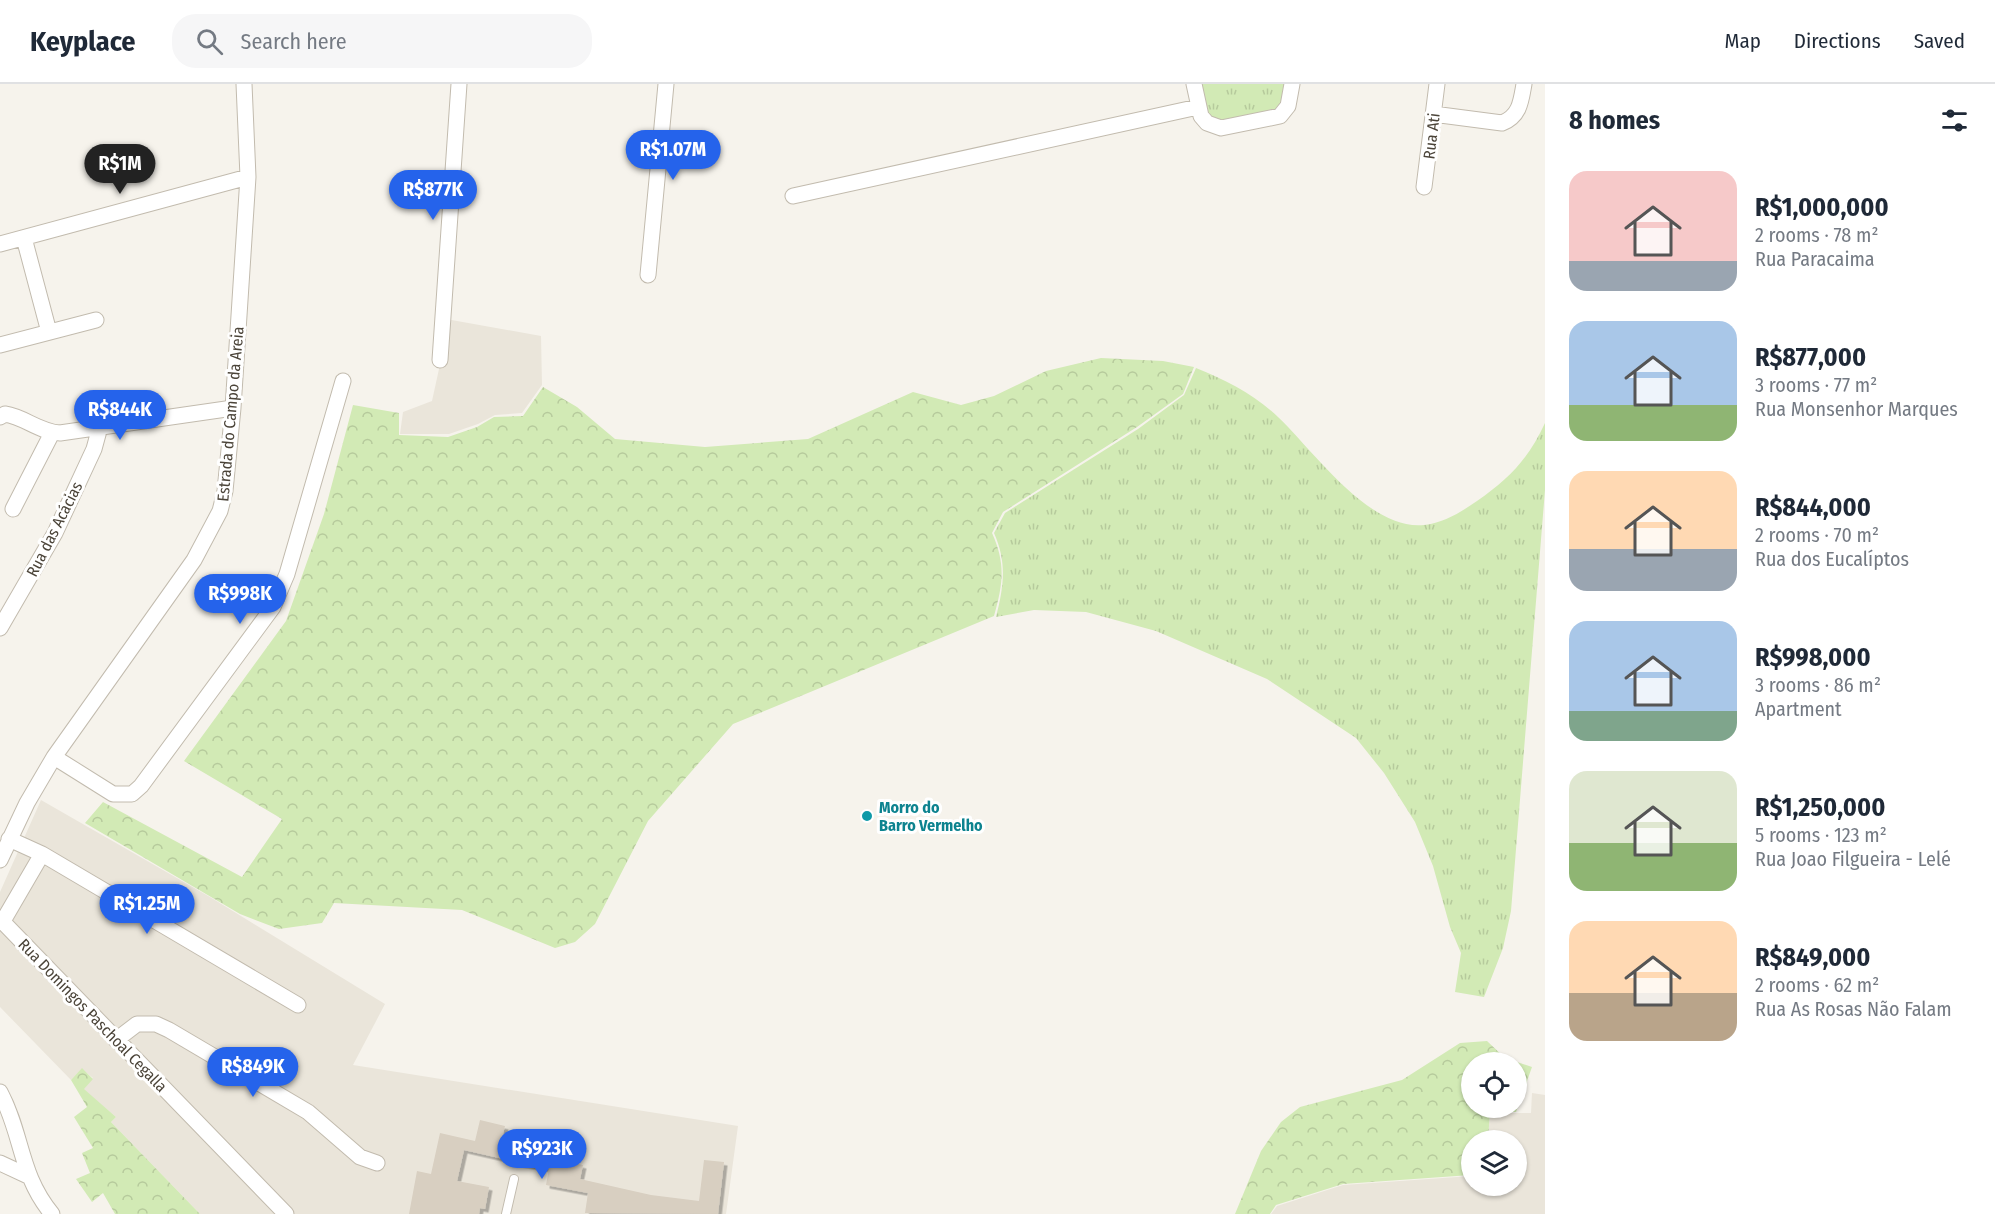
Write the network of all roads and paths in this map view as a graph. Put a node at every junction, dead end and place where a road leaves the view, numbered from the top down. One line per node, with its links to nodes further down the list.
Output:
1 (244, 84): 10 (street, Estrada do Campo da Areia)
2 (459, 84): 19 (street)
3 (666, 84): 15 (street)
4 (1194, 84): 8 (street)
5 (1292, 84): 8 (street)
6 (1437, 84): 9 (street, Rua Ati)
7 (1524, 84): 9 (street)
8 (1198, 108): 12 (street)
9 (1434, 114): 11 (street, Rua Ati)
10 (248, 177): 13 (street); 21 (street, Estrada do Campo da Areia)
11 (1424, 187)
12 (793, 196)
13 (24, 238): 14 (street); 17 (street)
14 (0, 244)
15 (648, 274)
16 (96, 320): 17 (street)
17 (50, 332): 18 (street)
18 (0, 345)
19 (440, 360)
20 (344, 381): 27 (street)
21 (232, 408): 23 (street); 27 (street, Estrada do Campo da Areia)
22 (0, 417): 24 (street)
23 (99, 427): 24 (street); 26 (street, Rua das Acácias)
24 (52, 433): 25 (street)
25 (13, 509)
26 (0, 628)
27 (54, 758): 28 (street, Estrada do Campo da Areia)
28 (9, 839): 29 (street); 30 (street, Estrada do Campo da Areia)
29 (42, 854): 31 (street); 32 (street)
30 (0, 860)
31 (2, 920): 33 (street, Rua Domingos Paschoal Cegalla)
32 (298, 1005)
33 (116, 1040): 36 (street); 40 (street, Rua Domingos Paschoal Cegalla)
34 (0, 1092): 37 (street)
35 (0, 1163): 37 (street)
36 (377, 1163)
37 (27, 1176): 39 (street)
38 (514, 1179): 41 (lane)
39 (52, 1214)
40 (286, 1214)
41 (506, 1214)

